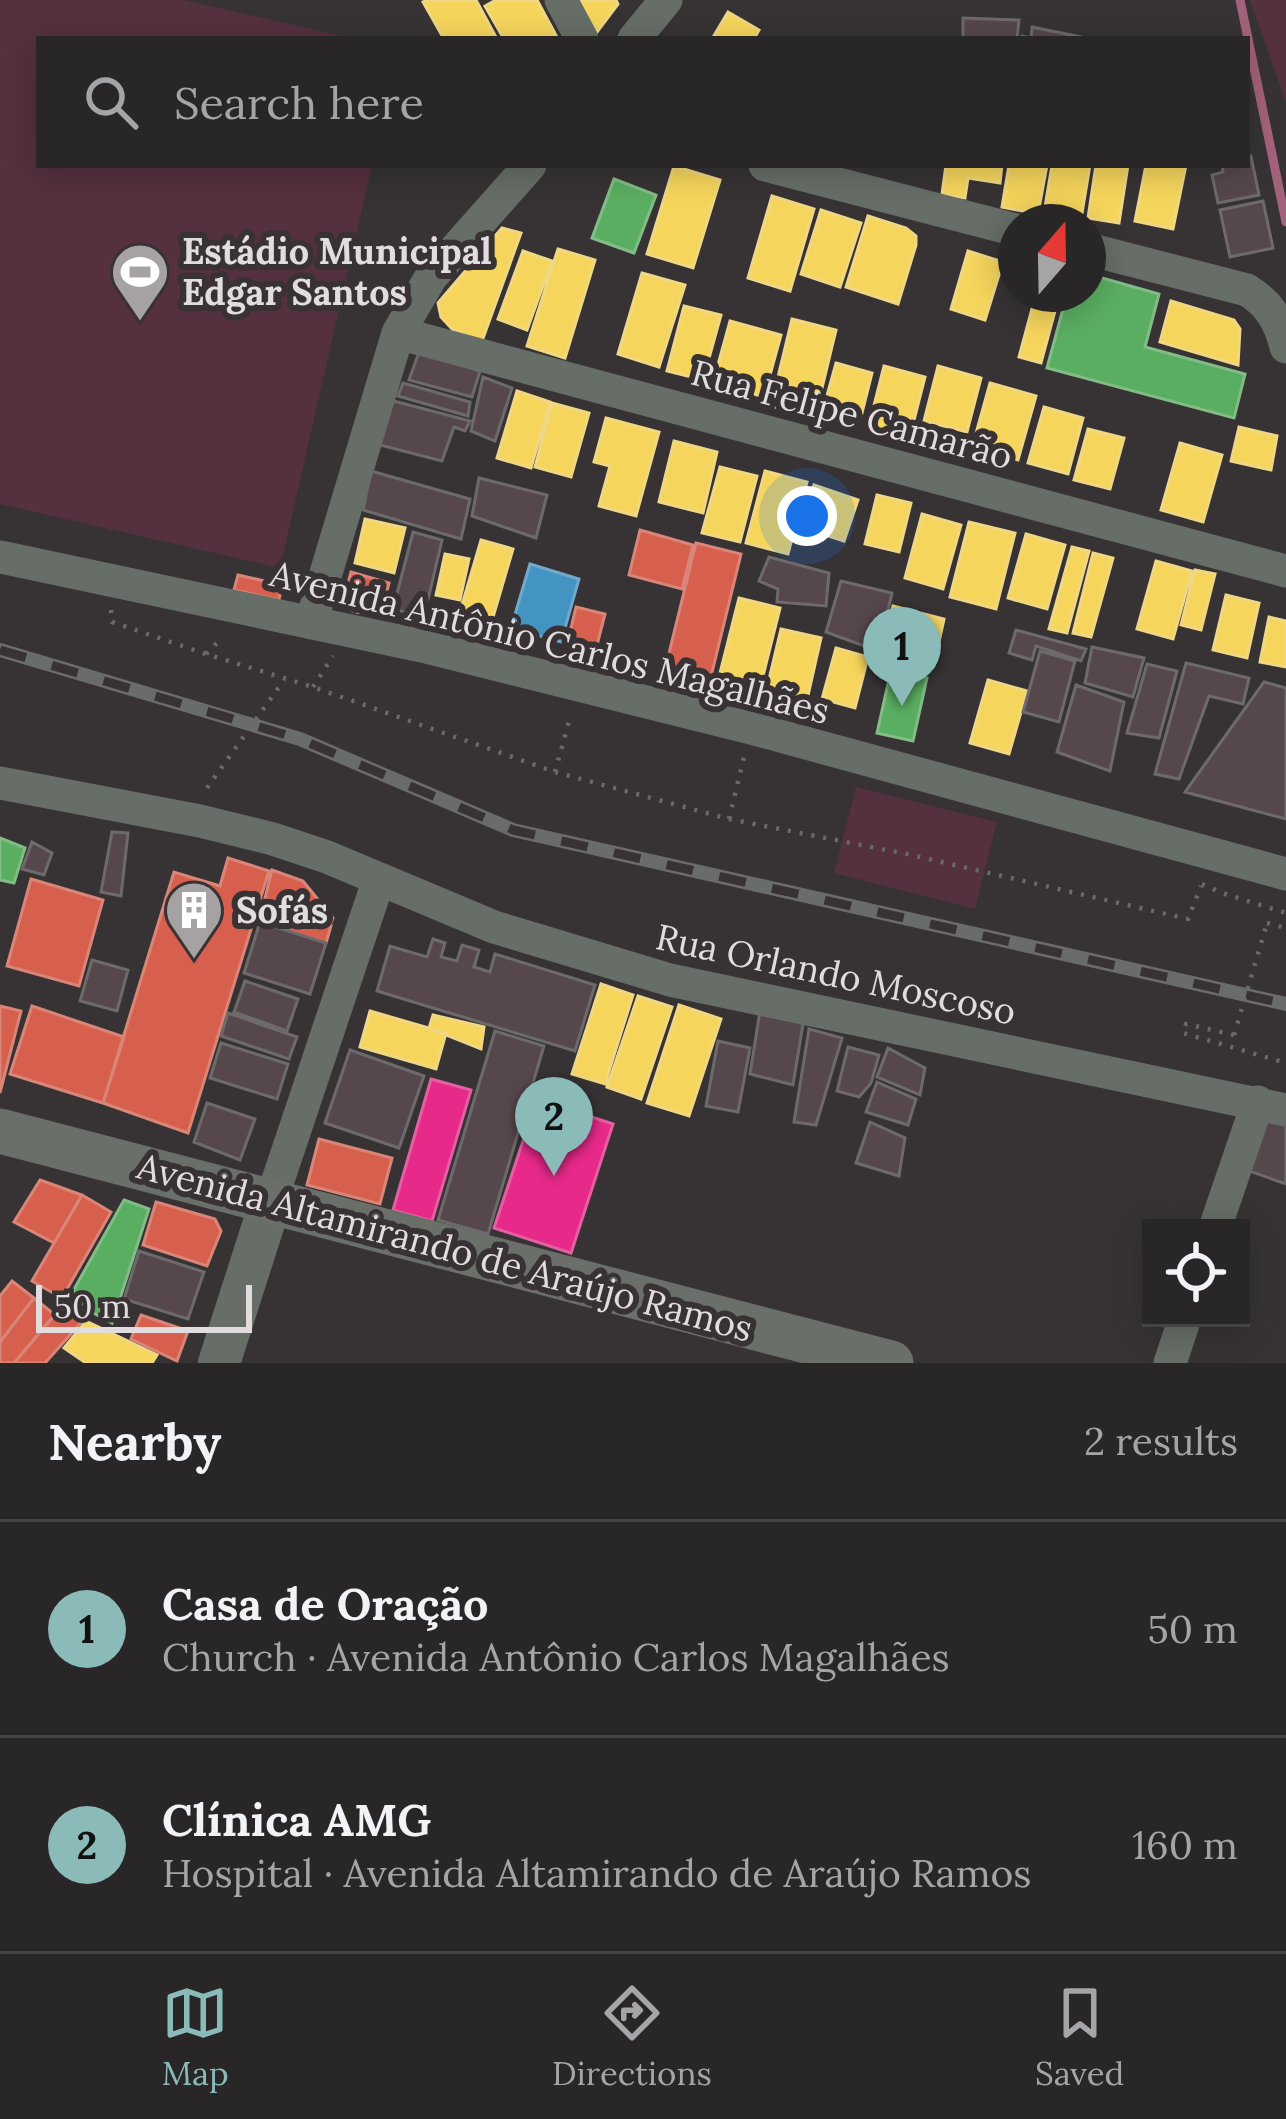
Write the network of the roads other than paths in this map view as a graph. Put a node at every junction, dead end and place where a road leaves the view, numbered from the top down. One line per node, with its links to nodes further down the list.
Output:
1 (561, 0): 3 (street)
2 (666, 0): 4 (street)
3 (580, 36)
4 (636, 36)
5 (527, 168): 9 (street)
6 (777, 168): 7 (street)
7 (998, 225)
8 (1106, 254): 10 (street)
9 (398, 333): 12 (street, Rua Felipe Camarão); 13 (street)
10 (1286, 347)
11 (0, 557): 13 (street, Avenida Antônio Carlos Magalhães)
12 (1286, 572)
13 (311, 623): 15 (street, Avenida Antônio Carlos Magalhães)
14 (0, 783): 16 (street, Rua Orlando Moscoso)
15 (1286, 874)
16 (379, 879): 17 (street, Rua Orlando Moscoso); 19 (street)
17 (1272, 1106): 20 (street)
18 (0, 1131): 19 (main road, Avenida Altamirando de Araújo Ramos)
19 (272, 1201): 22 (street); 23 (main road, Avenida Altamirando de Araújo Ramos)
20 (1219, 1219)
21 (1182, 1327): 24 (street)
22 (219, 1363)
23 (891, 1363)
24 (1170, 1363)

